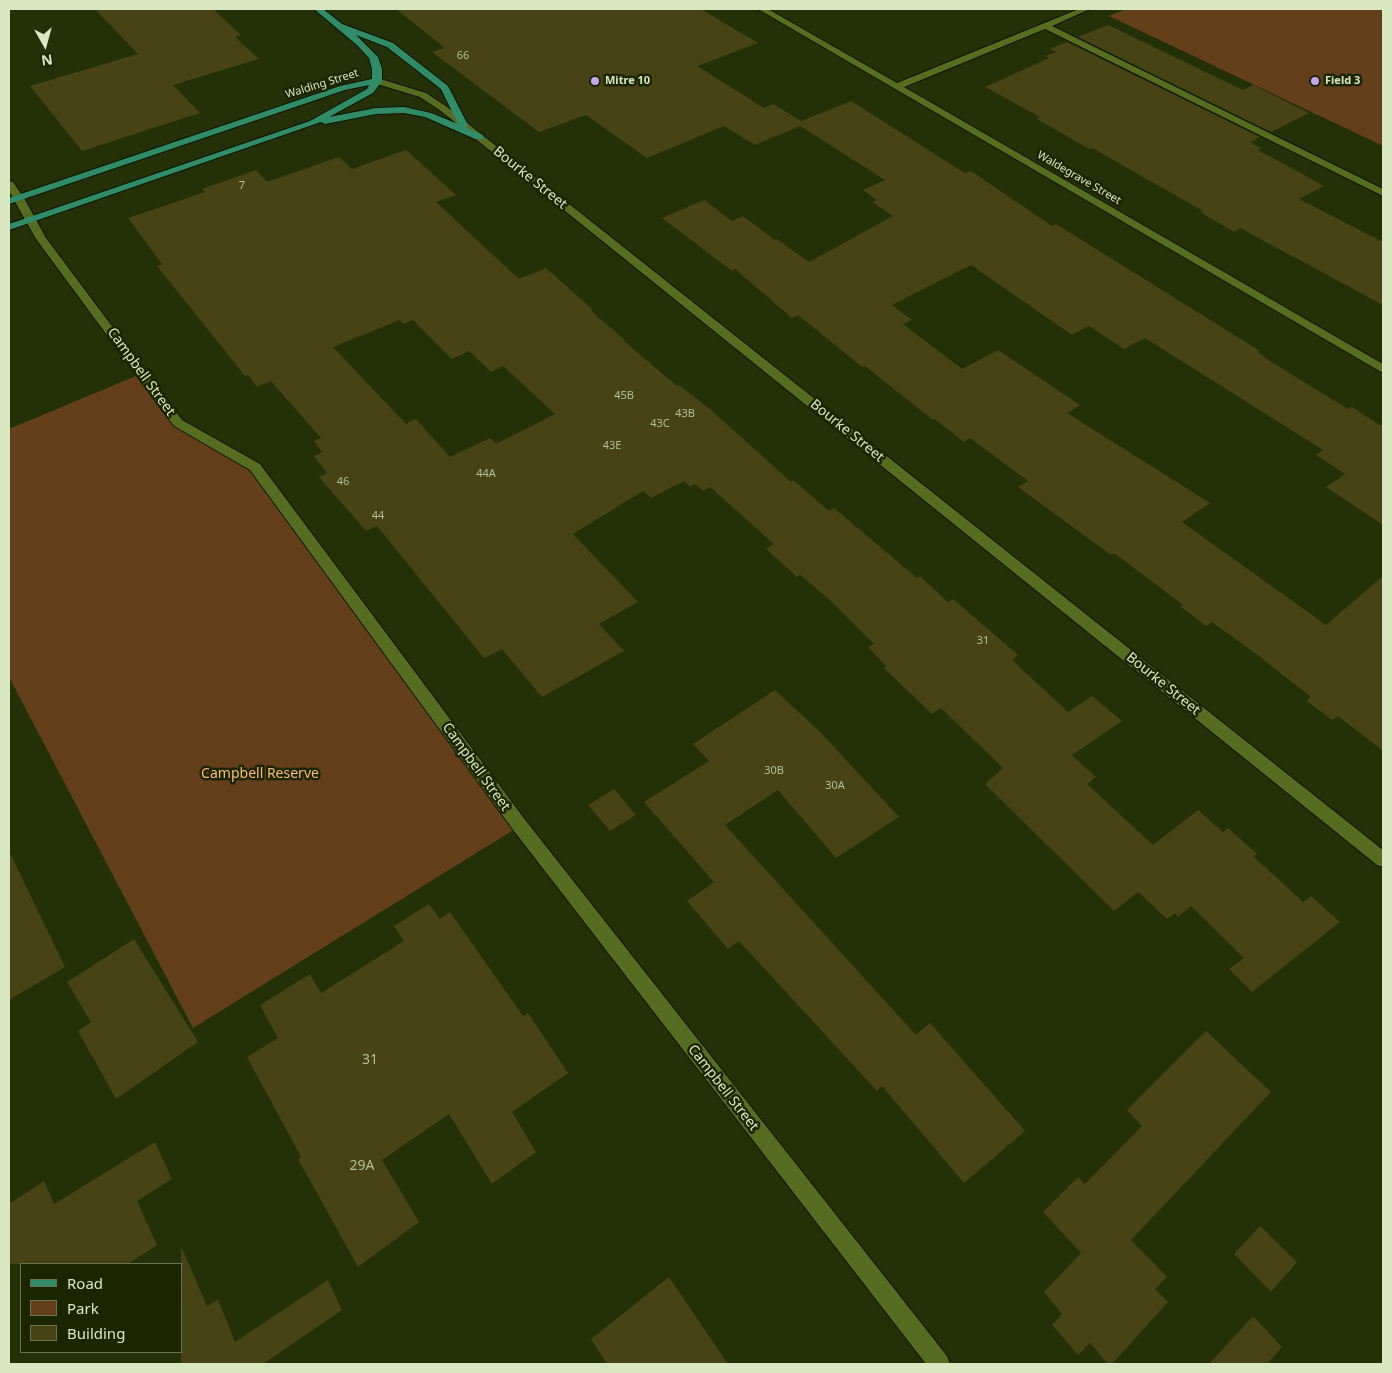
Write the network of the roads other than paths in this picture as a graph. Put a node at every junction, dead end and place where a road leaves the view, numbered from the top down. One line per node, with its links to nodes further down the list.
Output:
1 (318, 9): 4 (main road)
2 (762, 9): 7 (street, Waldegrave Street)
3 (1086, 9): 5 (street)
4 (340, 26): 6 (main road); 9 (main road)
5 (1045, 26): 7 (street); 12 (street)
6 (377, 81): 8 (main road, Walding Street); 9 (street, Bourke Street); 13 (main road, Walding Street)
7 (897, 87): 16 (street, Waldegrave Street)
8 (313, 123): 10 (main road); 14 (main road, Walding Street)
9 (463, 124): 10 (street, Bourke Street)
10 (479, 137): 17 (street, Bourke Street)
11 (9, 184): 13 (street, Campbell Street)
12 (1383, 193)
13 (14, 200): 14 (street, Campbell Street)
14 (31, 220): 15 (main road, Walding Street); 18 (street, Campbell Street)
15 (9, 227)
16 (1383, 369)
17 (1383, 860)
18 (939, 1364)

